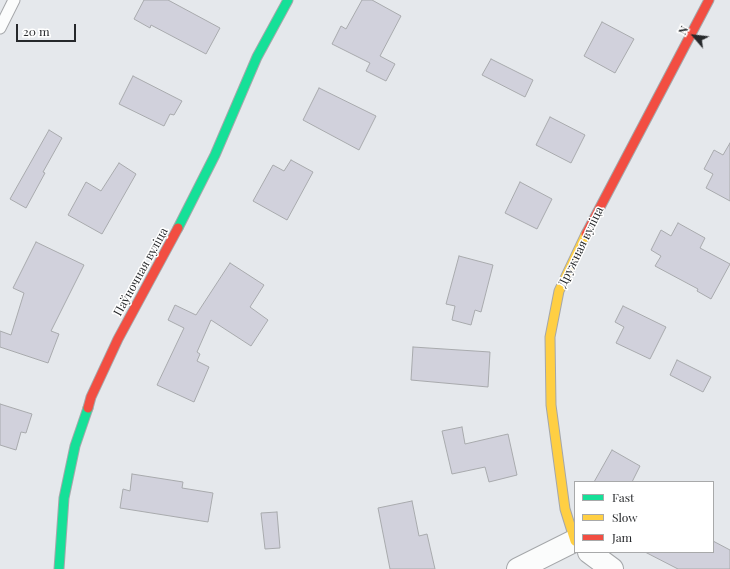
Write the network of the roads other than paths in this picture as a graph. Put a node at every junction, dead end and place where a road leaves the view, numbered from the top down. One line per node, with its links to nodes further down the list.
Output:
1 (14, 0): 4 (lane)
2 (288, 0): 8 (street, Паўночная вуліца)
3 (709, 0): 5 (street, Дружная вуліца)
4 (0, 28)
5 (574, 532)
6 (574, 547): 9 (street)
7 (590, 553): 10 (street)
8 (59, 569)
9 (518, 569)
10 (612, 569)

